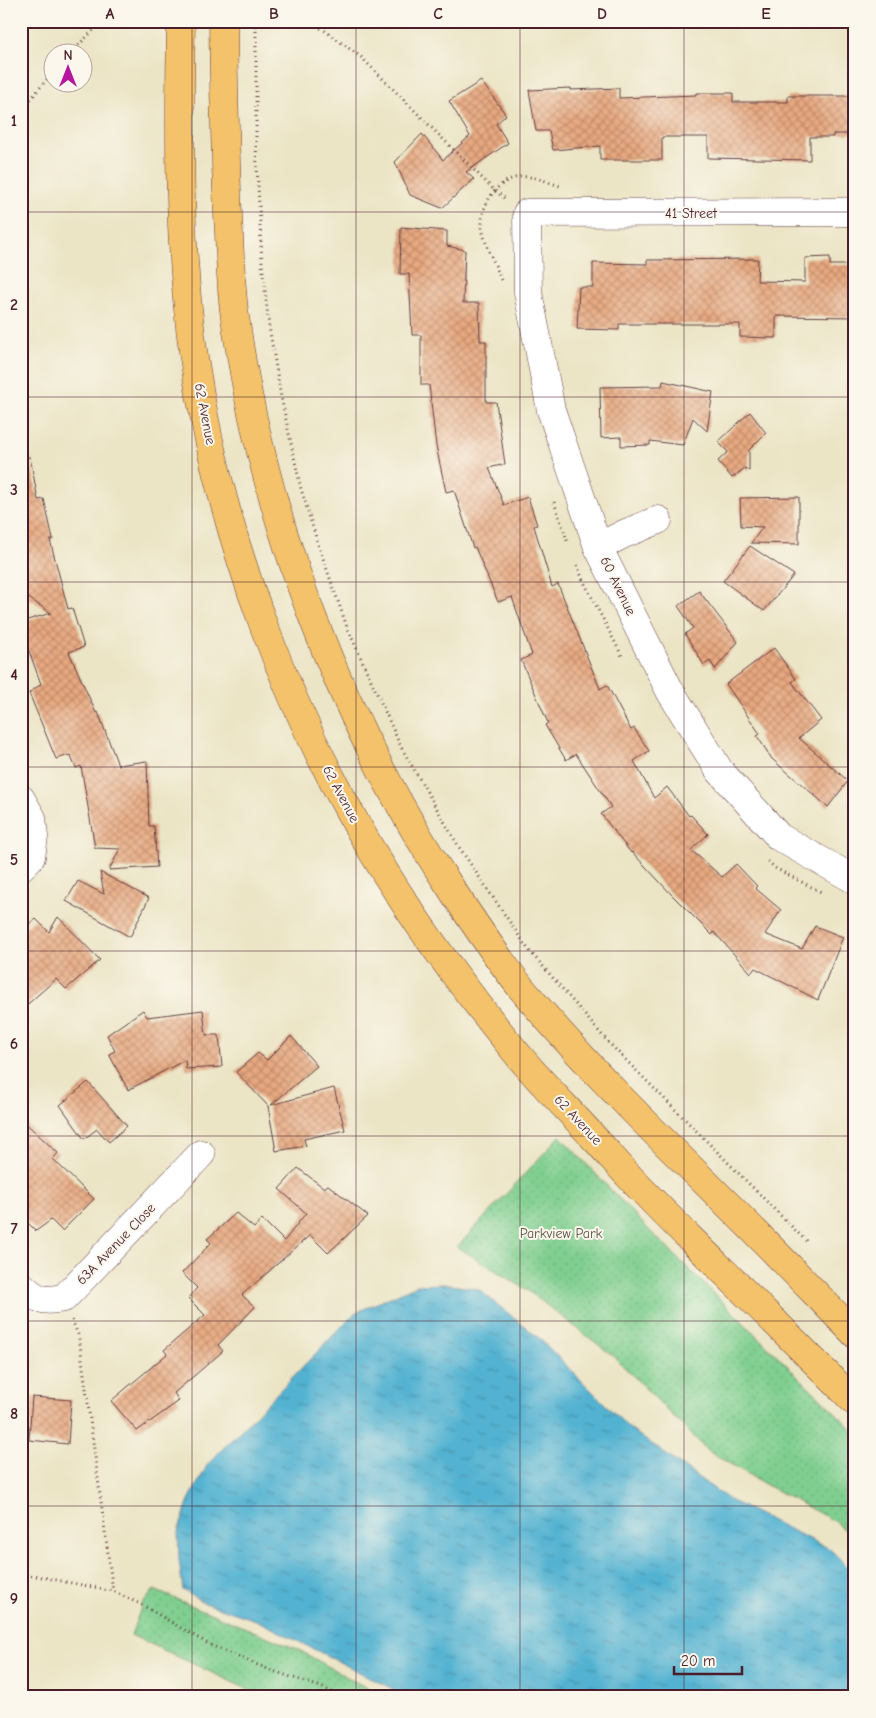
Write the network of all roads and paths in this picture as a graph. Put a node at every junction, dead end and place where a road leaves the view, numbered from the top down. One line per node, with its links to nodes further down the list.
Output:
1 (106, 21): 6 (path)
2 (180, 21): 22 (main road, 62 Avenue)
3 (222, 21): 20 (main road)
4 (256, 21): 18 (path)
5 (307, 21): 9 (path)
6 (82, 42)
7 (42, 85): 8 (path)
8 (21, 110)
9 (495, 191)
10 (855, 212): 11 (street, 41 Street)
11 (527, 213): 13 (street, 60 Avenue)
12 (658, 520): 13 (street)
13 (598, 547): 16 (street, 60 Avenue)
14 (21, 799): 15 (street)
15 (21, 867)
16 (855, 880)
17 (202, 1154): 19 (street, 63A Avenue Close)
18 (808, 1243)
19 (21, 1284)
20 (855, 1334)
21 (79, 1338): 24 (path)
22 (855, 1402)
23 (21, 1575): 24 (path)
24 (113, 1591): 25 (path)
25 (343, 1697)

